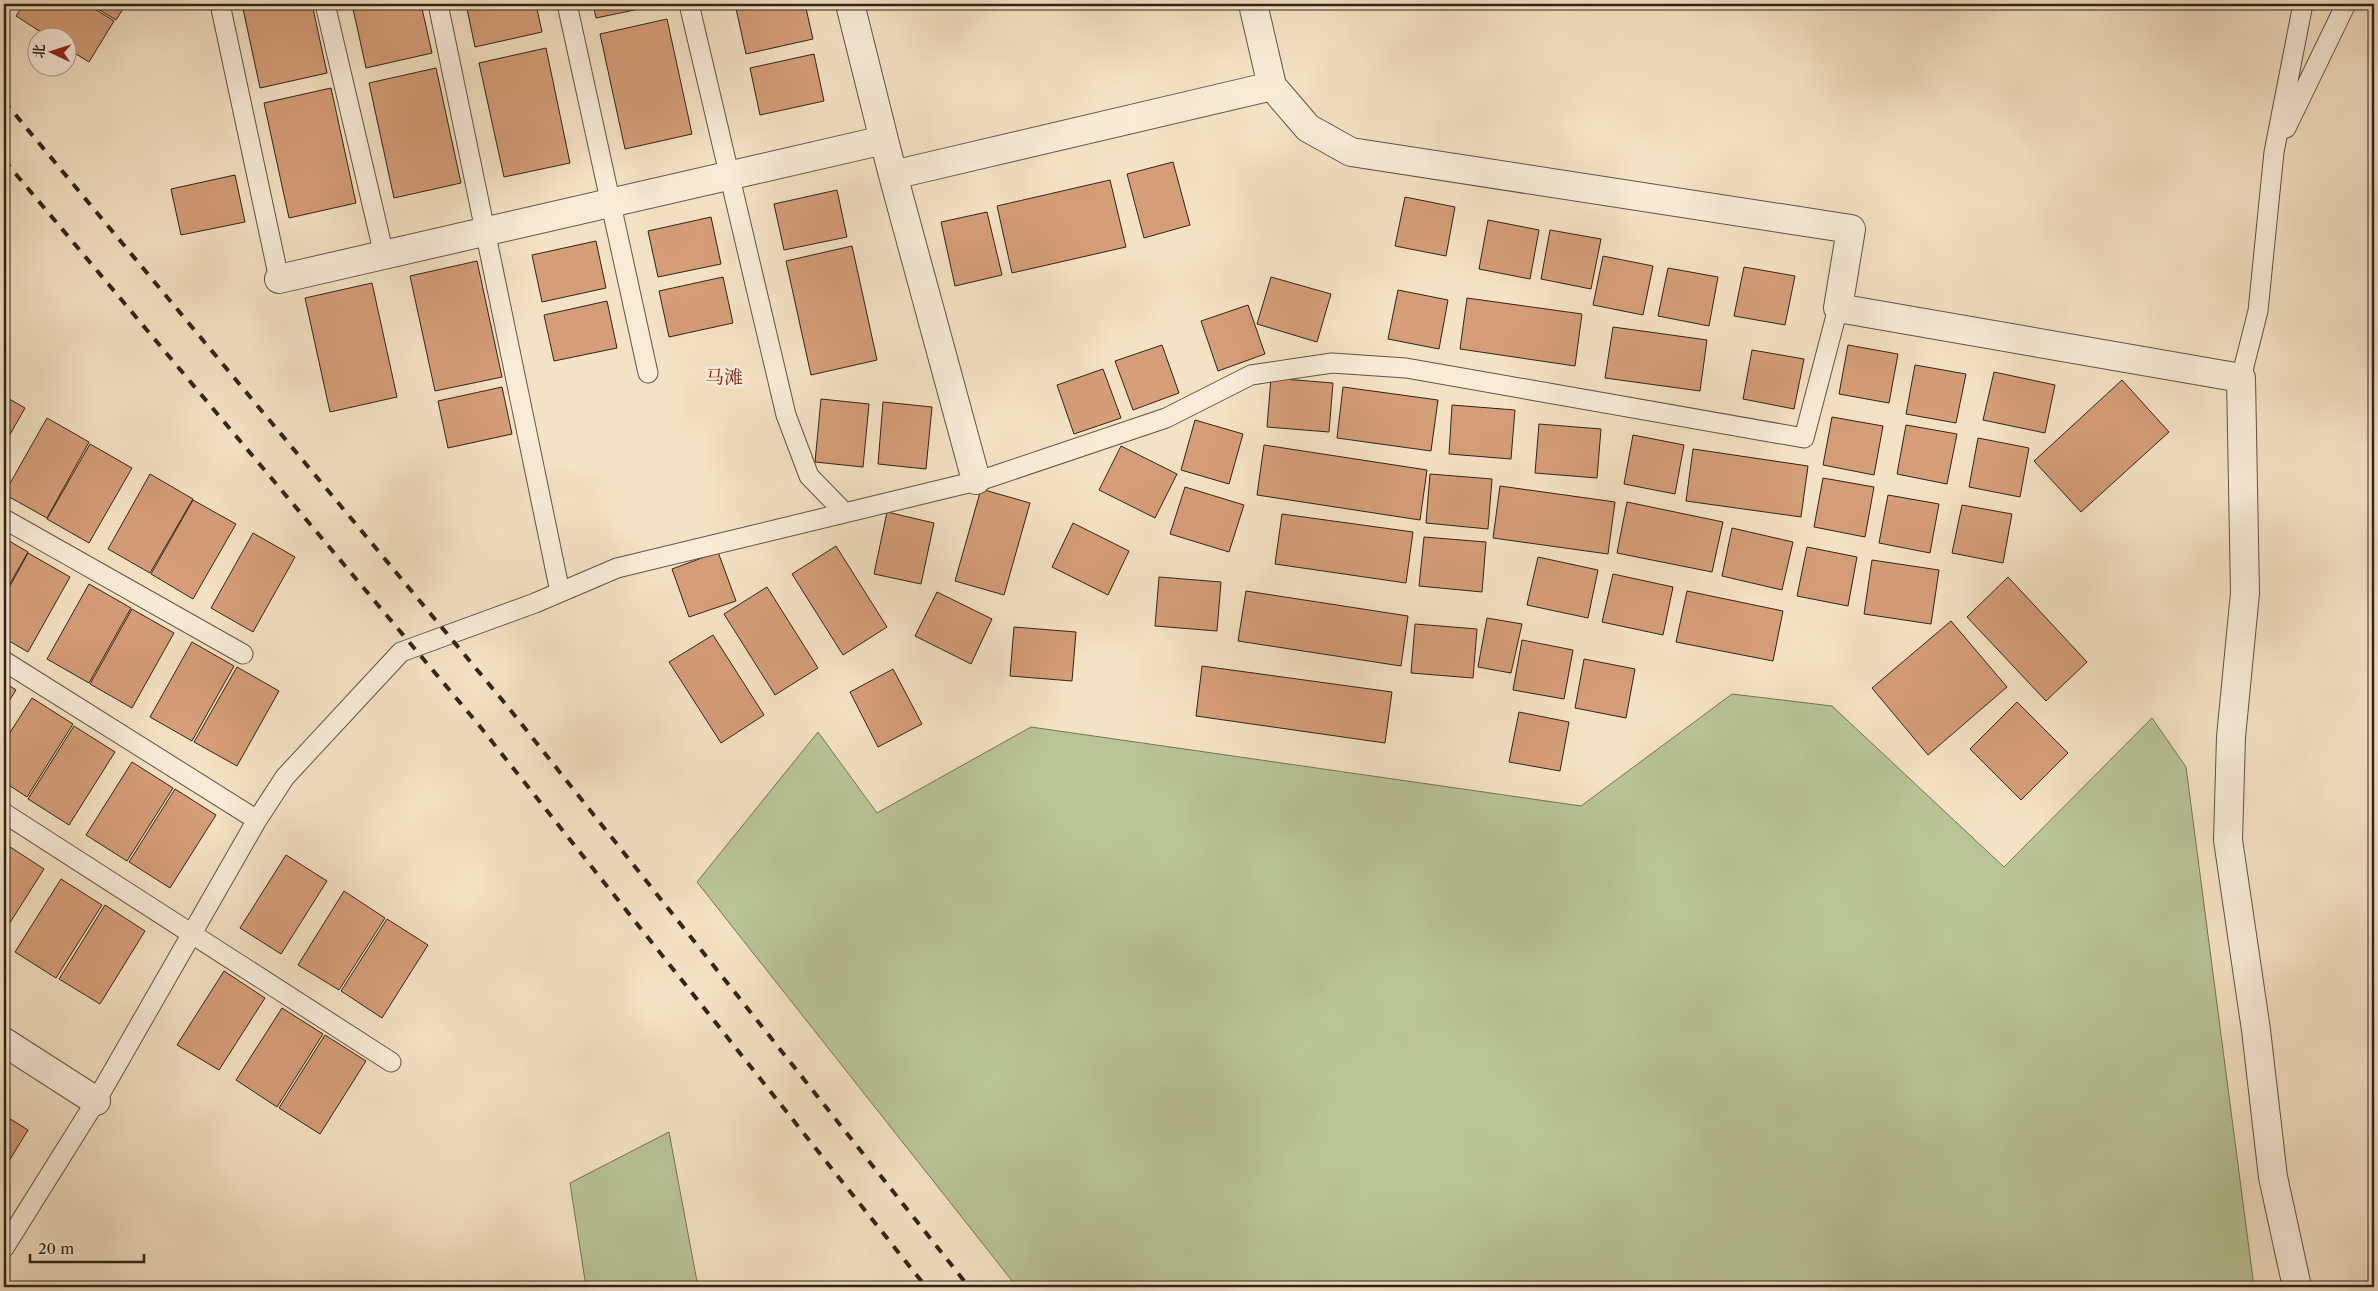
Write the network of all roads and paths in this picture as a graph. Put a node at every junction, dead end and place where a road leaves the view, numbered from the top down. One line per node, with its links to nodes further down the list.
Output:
1 (220, 4): 18 (lane)
2 (325, 4): 17 (lane)
3 (438, 4): 16 (lane)
4 (567, 4): 15 (lane)
5 (689, 4): 14 (lane)
6 (850, 4): 11 (street)
7 (1253, 4): 10 (street)
8 (2303, 4): 12 (lane)
9 (2346, 4): 12 (lane)
10 (1272, 86): 13 (street); 19 (street)
11 (884, 140): 13 (street); 14 (street)
12 (2274, 152): 21 (lane)
13 (893, 175): 22 (street)
14 (730, 176): 15 (street); 23 (lane)
15 (610, 203): 16 (street); 20 (lane)
16 (485, 232): 17 (street); 25 (lane)
17 (384, 255): 18 (street)
18 (279, 279)
19 (1838, 308): 21 (street); 22 (lane)
20 (648, 373)
21 (2241, 378): 35 (street)
22 (976, 480): 23 (lane)
23 (844, 512): 25 (lane)
24 (4, 519): 26 (lane)
25 (560, 592): 29 (lane)
26 (244, 654)
27 (4, 661): 29 (lane)
28 (4, 813): 30 (lane)
29 (257, 820): 30 (lane)
30 (193, 935): 32 (lane); 33 (lane)
31 (4, 1042): 33 (street)
32 (391, 1062)
33 (96, 1101): 34 (lane)
34 (4, 1248)
35 (2297, 1287)

